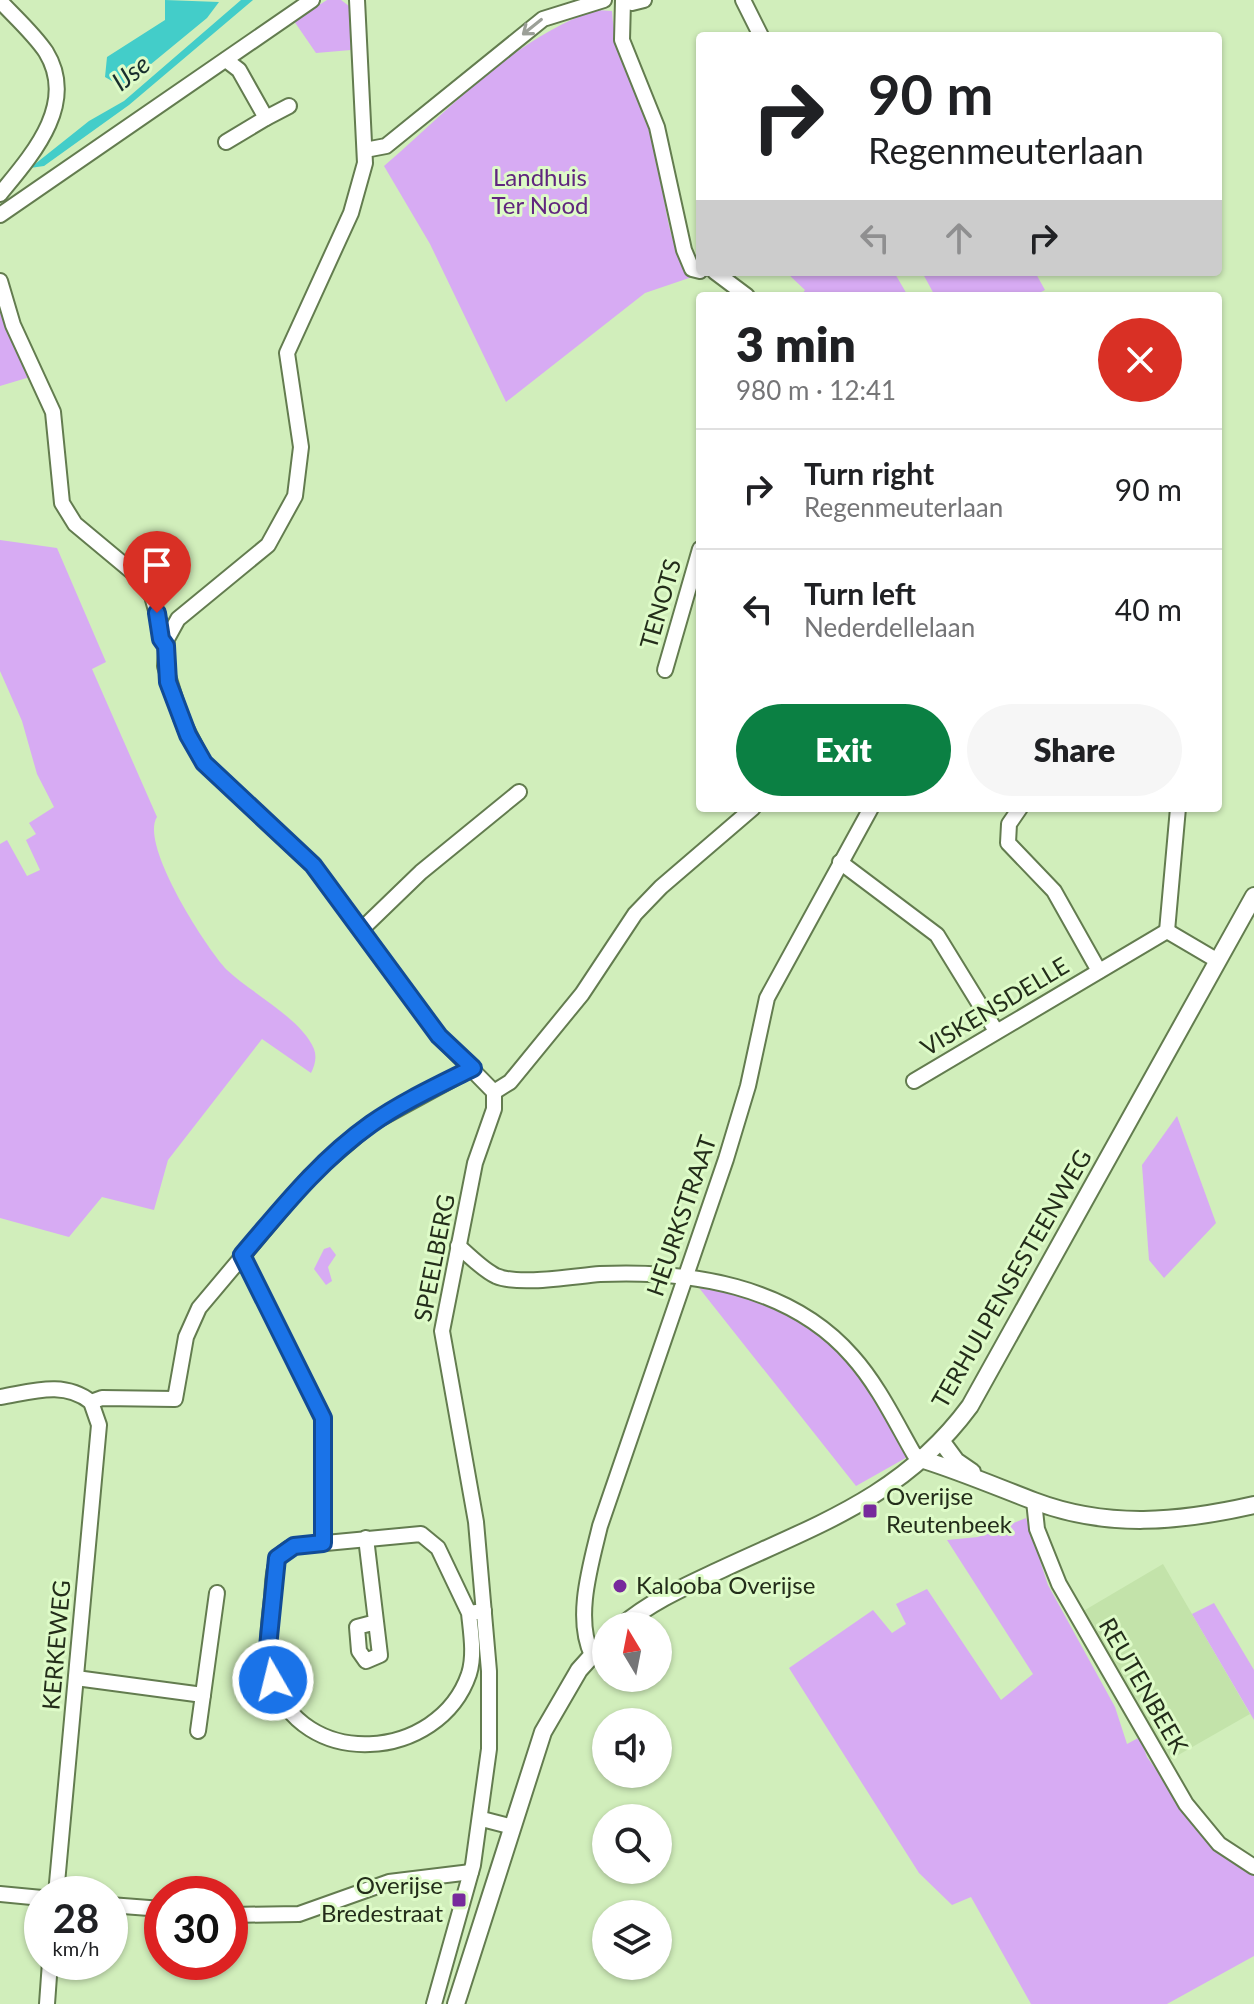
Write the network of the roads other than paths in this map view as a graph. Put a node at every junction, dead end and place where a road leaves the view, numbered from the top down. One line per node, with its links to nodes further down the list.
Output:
1 (312, 0): 9 (street)
2 (357, 0): 13 (street)
3 (604, 0): 13 (street, one-way to 13)
4 (623, 0): 5 (street); 16 (street)
5 (644, 0)
6 (743, 0): 8 (street)
7 (0, 1): 14 (street)
8 (759, 32)
9 (226, 60): 11 (street); 15 (street)
10 (289, 106): 11 (street)
11 (262, 112): 12 (street)
12 (226, 142)
13 (365, 150): 21 (street)
14 (0, 194)
15 (0, 215)
16 (696, 270)
17 (720, 276): 19 (street)
18 (0, 281): 21 (street)
19 (742, 292)
20 (696, 563): 22 (street, TENOTS)
21 (166, 646): 30 (street)
22 (665, 670)
23 (519, 792): 30 (street)
24 (748, 812): 37 (street)
25 (869, 812): 28 (street, HEURKSTRAAT)
26 (1017, 812): 33 (street)
27 (1178, 812): 31 (street)
28 (840, 862): 34 (street); 40 (street, HEURKSTRAAT)
29 (1254, 896): 32 (main road, TERHULPENSESTEENWEG)
30 (362, 929): 35 (street)
31 (1167, 931): 32 (street); 33 (street, VISKENSDELLE)
32 (1218, 961): 43 (main road, TERHULPENSESTEENWEG)
33 (1099, 971): 34 (street, VISKENSDELLE)
34 (996, 1031): 36 (street, VISKENSDELLE)
35 (473, 1068): 37 (street); 39 (street)
36 (914, 1081)
37 (494, 1092): 38 (street, SPEELBERG)
38 (458, 1246): 40 (street); 52 (street, SPEELBERG)
39 (242, 1255): 42 (street); 49 (street)
40 (686, 1275): 44 (street); 54 (street, HEURKSTRAAT)
41 (0, 1397): 42 (street)
42 (91, 1402): 55 (street, KERKEWEG)
43 (942, 1442): 44 (main road, TERHULPENSESTEENWEG); 45 (main road)
44 (924, 1460): 45 (main road); 51 (main road, TERHULPENSESTEENWEG)
45 (981, 1478): 46 (main road)
46 (1034, 1501): 47 (main road); 60 (street, REUTENBEEK)
47 (1254, 1505)
48 (366, 1538): 49 (street); 52 (street); 53 (street)
49 (323, 1543): 52 (street)
50 (217, 1593): 56 (street)
51 (644, 1612)
52 (477, 1620): 58 (street, SPEELBERG)
53 (376, 1622)
54 (592, 1655): 59 (main road)
55 (76, 1678): 56 (street); 62 (street, KERKEWEG)
56 (203, 1695): 57 (street)
57 (198, 1731)
58 (482, 1819): 59 (street); 61 (street, SPEELBERG)
59 (513, 1827): 69 (main road)
60 (1254, 1867)
61 (471, 1872): 65 (street); 68 (street, SPEELBERG)
62 (58, 1876)
63 (0, 1894): 64 (street)
64 (24, 1896)
65 (248, 1915)
66 (49, 1980): 67 (street)
67 (47, 2004)
68 (434, 2004)
69 (456, 2004)

